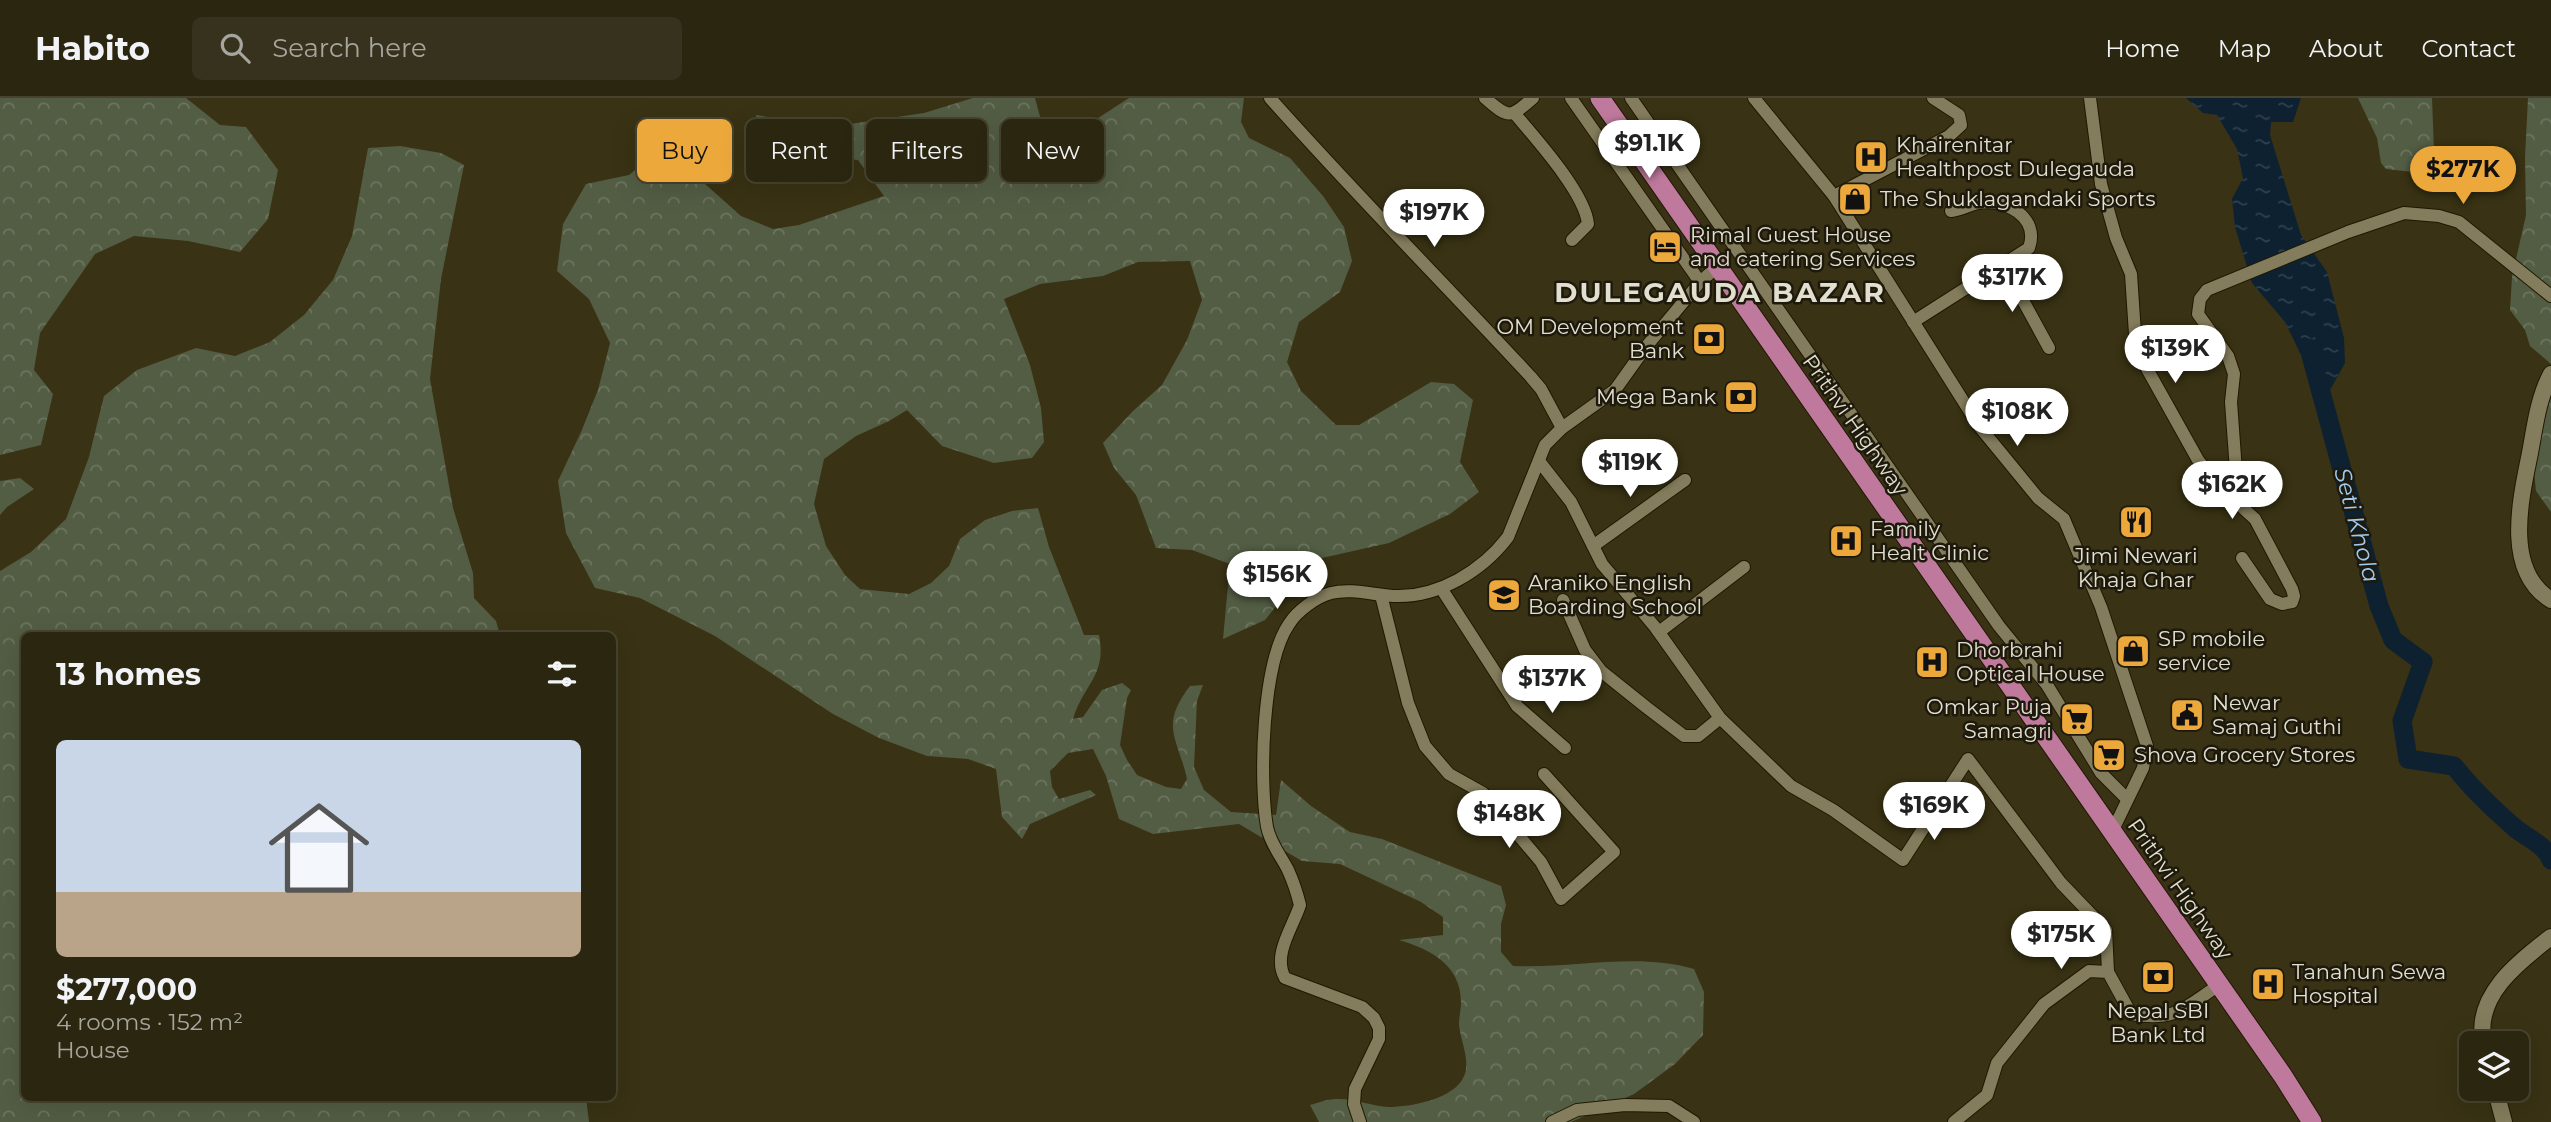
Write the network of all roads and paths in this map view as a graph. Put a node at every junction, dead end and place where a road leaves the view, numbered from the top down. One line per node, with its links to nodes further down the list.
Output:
1 (1270, 98): 21 (street)
2 (1485, 98): 10 (street)
3 (1533, 98): 10 (street)
4 (1571, 98): 16 (street)
5 (1600, 98): 15 (highway, Prithvi Highway)
6 (1631, 98): 36 (street)
7 (1754, 98): 11 (street)
8 (1933, 98): 11 (street)
9 (2090, 98): 24 (street)
10 (1515, 114): 13 (street)
11 (1834, 196): 18 (street)
12 (1951, 211): 14 (street)
13 (1572, 240)
14 (2003, 264): 18 (street); 19 (street)
15 (1717, 267): 16 (street); 37 (highway, Prithvi Highway)
16 (1700, 282): 21 (street)
17 (2551, 296): 24 (street)
18 (1913, 322): 36 (street)
19 (2049, 348)
20 (2551, 374): 31 (street)
21 (1562, 428): 22 (street)
22 (1539, 461): 25 (street); 28 (street)
23 (1685, 480): 25 (street)
24 (2222, 489): 26 (street)
25 (1593, 545): 32 (street)
26 (2242, 558)
27 (1744, 567): 32 (street)
28 (1441, 588): 29 (street); 34 (street)
29 (1381, 595): 35 (street); 43 (street)
30 (1563, 600): 33 (street)
31 (2551, 600)
32 (1659, 632): 33 (street)
33 (1720, 718): 39 (street)
34 (1564, 748)
35 (1544, 774)
36 (2127, 799): 37 (street)
37 (2112, 832): 40 (highway, Prithvi Highway)
38 (2551, 937): 41 (street)
39 (2108, 972): 40 (street); 46 (street)
40 (2219, 985): 47 (highway, Prithvi Highway)
41 (2482, 1031)
42 (2498, 1101): 48 (street)
43 (1360, 1122)
44 (1552, 1122): 45 (street)
45 (1694, 1122)
46 (1954, 1122)
47 (2312, 1122)
48 (2504, 1122)

